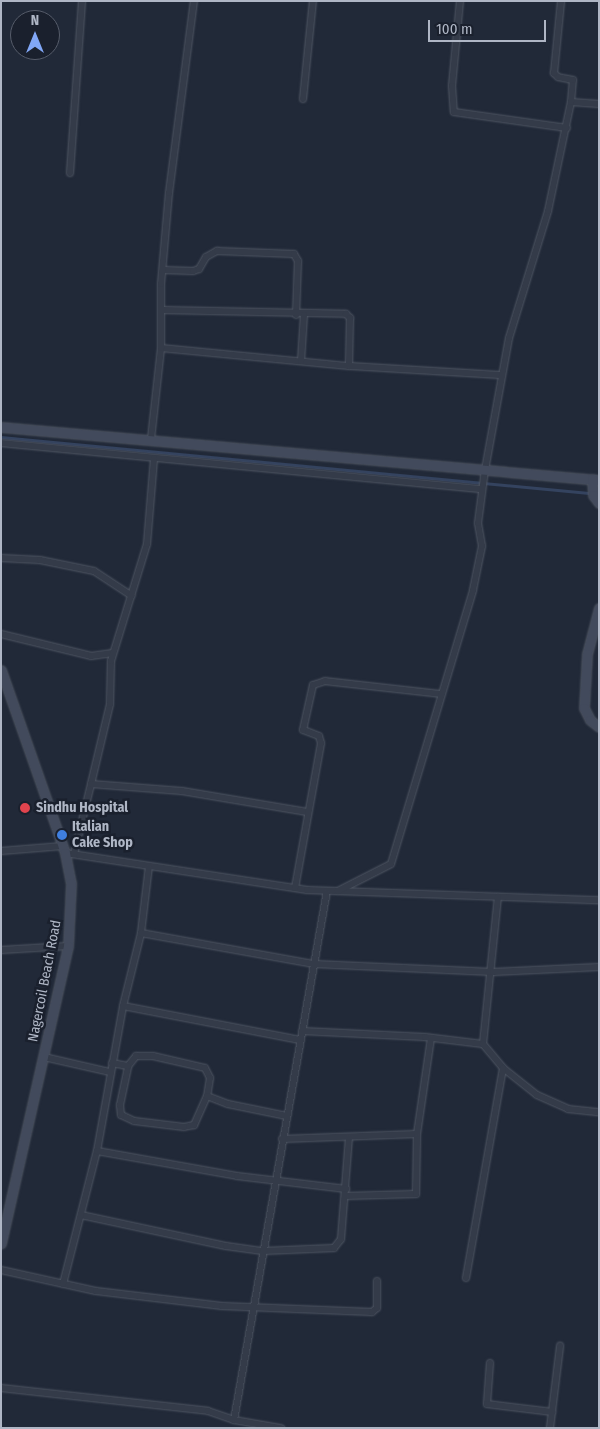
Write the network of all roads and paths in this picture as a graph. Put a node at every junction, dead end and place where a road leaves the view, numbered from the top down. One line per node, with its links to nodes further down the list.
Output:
1 (82, 1): 10 (street)
2 (194, 1): 11 (street)
3 (312, 1): 6 (street)
4 (460, 1): 9 (street)
5 (561, 1): 7 (street)
6 (303, 99)
7 (571, 102): 8 (street); 9 (street)
8 (599, 104)
9 (566, 128): 18 (street)
10 (70, 173)
11 (162, 270): 12 (street); 14 (street)
12 (162, 310): 14 (street); 15 (street)
13 (304, 314): 14 (street); 16 (street); 17 (street)
14 (296, 315)
15 (161, 348): 16 (street); 20 (street)
16 (301, 361): 17 (street)
17 (349, 366): 18 (street)
18 (501, 376): 23 (street)
19 (1, 427): 20 (street)
20 (150, 439): 23 (street)
21 (1, 442): 22 (street)
22 (154, 458): 25 (street); 28 (street)
23 (484, 472): 24 (street); 25 (street)
24 (596, 479): 26 (street)
25 (482, 488): 33 (street)
26 (599, 503)
27 (1, 558): 28 (street)
28 (132, 596): 31 (street)
29 (599, 608): 34 (street)
30 (1, 634): 31 (street)
31 (113, 653): 35 (street)
32 (1, 670): 38 (street, Nagercoil Beach Road)
33 (441, 694): 36 (street); 42 (street)
34 (599, 727)
35 (91, 784): 36 (street); 38 (street)
36 (307, 812): 40 (street)
37 (1, 851): 38 (street)
38 (67, 851): 39 (street); 46 (street, Nagercoil Beach Road)
39 (149, 866): 40 (street); 45 (street)
40 (295, 888): 41 (street)
41 (327, 890): 42 (street); 48 (street)
42 (338, 891): 43 (street)
43 (498, 897): 44 (street); 50 (street)
44 (599, 900)
45 (141, 933): 48 (street); 51 (street)
46 (68, 946): 47 (street); 56 (street, Nagercoil Beach Road)
47 (1, 950)
48 (314, 964): 50 (street); 52 (street)
49 (599, 967): 50 (street)
50 (493, 972): 55 (street)
51 (123, 1006): 54 (street); 57 (street)
52 (302, 1031): 53 (street); 54 (street)
53 (431, 1038): 55 (street); 64 (street)
54 (300, 1040): 63 (street)
55 (483, 1044): 59 (street)
56 (44, 1057): 60 (street); 71 (street, Nagercoil Beach Road)
57 (112, 1063): 58 (street); 60 (street)
58 (128, 1066): 61 (street); 61 (street)
59 (503, 1068): 62 (street); 74 (street)
60 (110, 1072): 67 (street)
61 (208, 1096): 63 (street)
62 (599, 1112)
63 (287, 1116): 66 (street)
64 (417, 1134): 65 (street); 69 (street)
65 (350, 1138): 66 (street); 69 (street)
66 (282, 1139): 68 (street)
67 (97, 1151): 68 (street); 70 (street)
68 (275, 1182): 69 (street); 72 (street)
69 (346, 1193): 72 (street)
70 (82, 1215): 72 (street); 76 (street)
71 (1, 1244)
72 (263, 1251): 77 (street)
73 (1, 1270): 76 (street)
74 (466, 1278)
75 (377, 1281): 77 (street)
76 (63, 1284): 77 (street)
77 (255, 1307): 82 (street)
78 (560, 1346): 81 (street)
79 (490, 1363): 81 (street)
80 (1, 1388): 82 (street)
81 (553, 1412): 84 (street)
82 (234, 1420): 83 (street)
83 (281, 1428)
84 (550, 1428)

